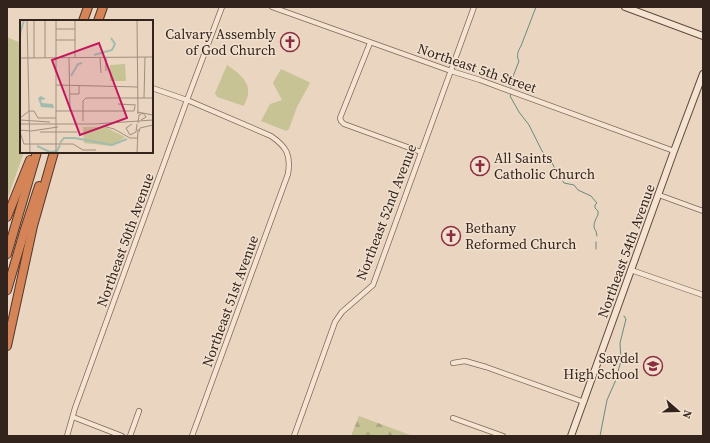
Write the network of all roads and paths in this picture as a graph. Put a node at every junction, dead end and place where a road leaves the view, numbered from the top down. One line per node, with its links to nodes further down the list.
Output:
1 (222, 7): 12 (street, Northeast 50th Avenue)
2 (272, 7): 8 (street, Northeast 5th Street)
3 (474, 7): 9 (street, Northeast 52nd Avenue)
4 (625, 7): 7 (main road)
5 (87, 8): 6 (highway)
6 (82, 20)
7 (703, 36)
8 (370, 43): 9 (street, Northeast 5th Street); 14 (street)
9 (451, 71): 13 (street, Northeast 5th Street); 14 (street, Northeast 52nd Avenue)
10 (703, 74): 13 (main road, Northeast 54th Avenue)
11 (153, 88): 12 (street)
12 (187, 100): 30 (street, Northeast 50th Avenue); 35 (street, Northeast 51st Avenue)
13 (674, 151): 19 (main road, Northeast 54th Avenue)
14 (421, 152): 36 (street, Northeast 52nd Avenue)
15 (33, 153): 21 (highway)
16 (37, 153): 22 (highway)
17 (50, 153): 24 (highway)
18 (54, 153): 26 (highway)
19 (659, 195): 20 (street); 23 (main road, Northeast 54th Avenue)
20 (703, 211)
21 (7, 216)
22 (7, 254)
23 (632, 270): 25 (street); 28 (main road, Northeast 54th Avenue)
24 (7, 290)
25 (703, 295)
26 (7, 346)
27 (453, 363): 28 (street)
28 (584, 402): 38 (main road, Northeast 54th Avenue)
29 (139, 411): 34 (street)
30 (73, 417): 32 (street, Northeast 50th Avenue); 33 (street)
31 (452, 418): 37 (street)
32 (67, 436)
33 (122, 436)
34 (130, 436)
35 (192, 436)
36 (294, 436)
37 (503, 436)
38 (571, 436)

